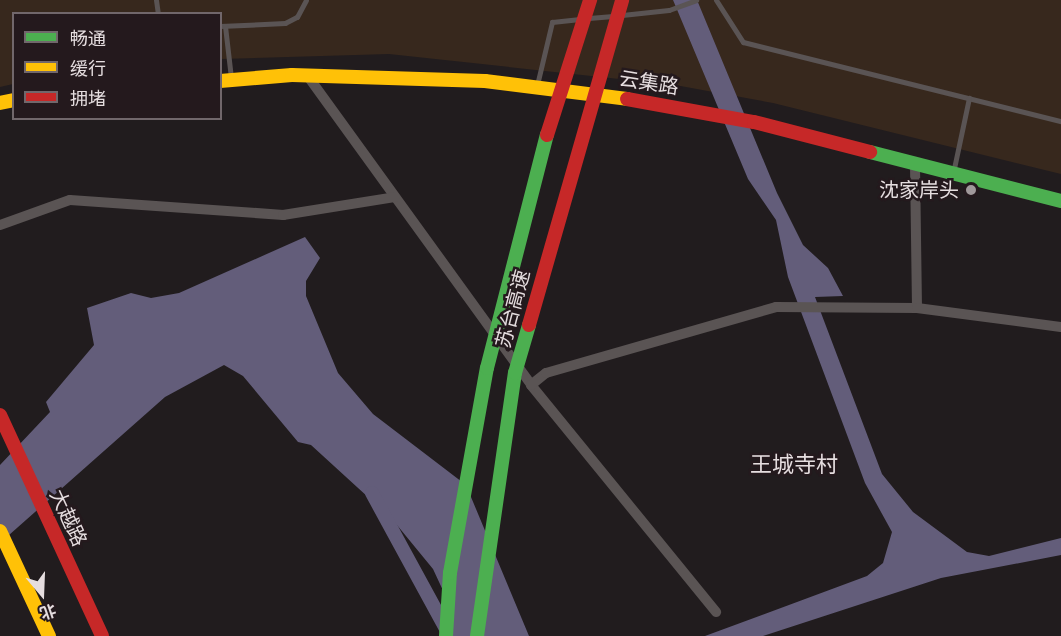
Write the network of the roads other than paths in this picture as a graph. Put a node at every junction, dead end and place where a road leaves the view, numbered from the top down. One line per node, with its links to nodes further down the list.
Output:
1 (306, 0): 6 (lane)
2 (590, 0): 25 (main road, 苏台高速, bridge)
3 (622, 0): 26 (main road, 苏台高速, bridge)
4 (696, 0): 9 (lane)
5 (716, 0): 10 (lane)
6 (223, 26): 8 (lane)
7 (307, 75): 8 (main road, 云集路); 9 (main road, 云集路); 14 (street)
8 (226, 80)
9 (537, 86): 12 (main road, 云集路)
10 (969, 98): 11 (lane); 13 (lane)
11 (1061, 121)
12 (915, 165): 13 (main road, 云集路); 17 (street)
13 (953, 174): 15 (main road, 云集路)
14 (395, 196): 16 (street); 19 (street)
15 (1061, 201)
16 (0, 225)
17 (916, 308): 18 (street); 19 (street)
18 (1061, 327)
19 (531, 385): 22 (street)
20 (0, 415): 24 (main road, 大越路)
21 (0, 532): 23 (main road)
22 (716, 612)
23 (49, 636)
24 (102, 636)
25 (446, 636)
26 (477, 636)

